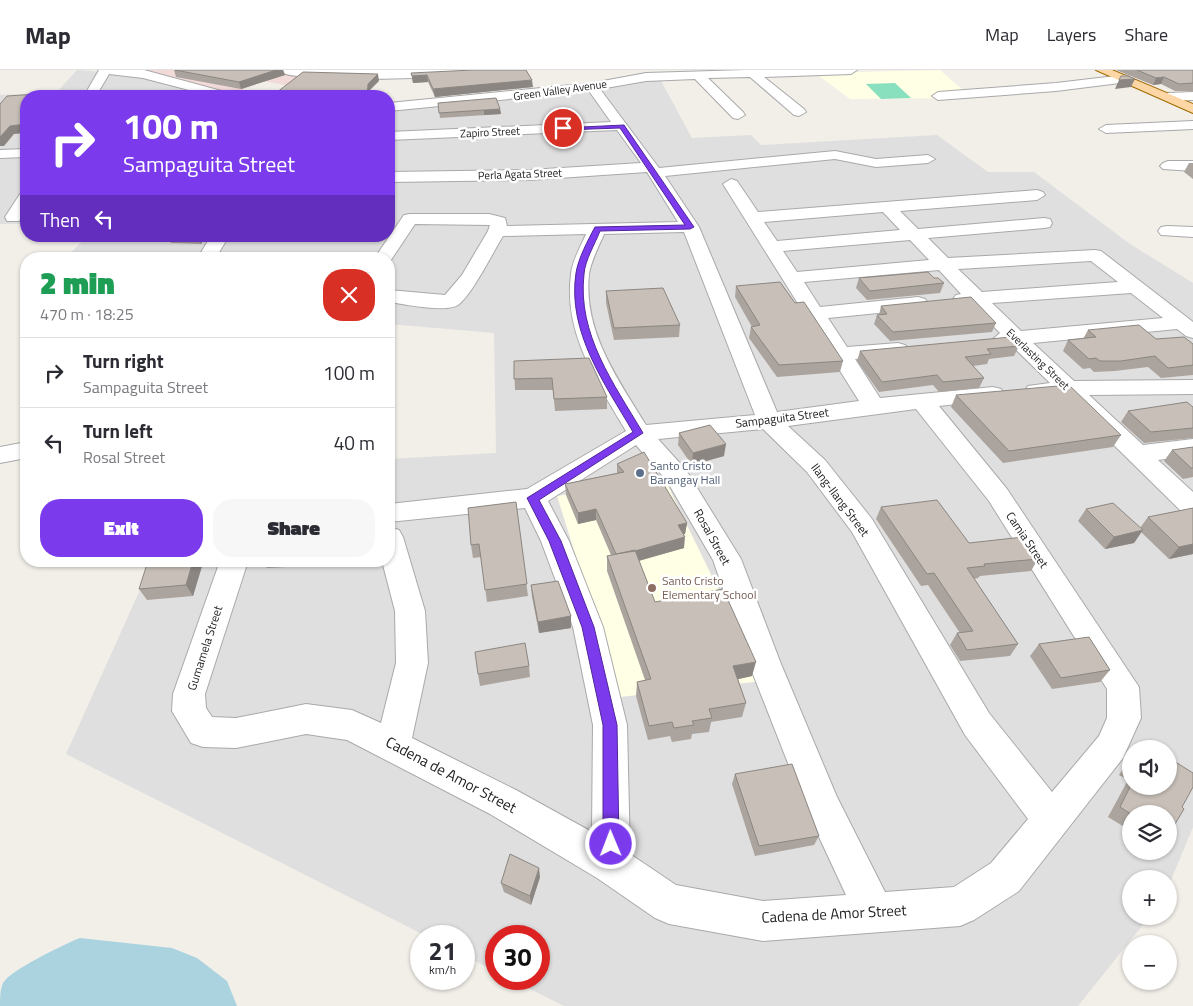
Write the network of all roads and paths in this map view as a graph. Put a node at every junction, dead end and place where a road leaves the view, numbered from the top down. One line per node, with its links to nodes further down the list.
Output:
1 (106, 70): 12 (street); 13 (street)
2 (283, 70): 6 (street)
3 (501, 70): 6 (street)
4 (851, 70): 7 (street, Green Valley Avenue)
5 (1102, 70): 9 (main road)
6 (340, 73): 11 (street)
7 (752, 73): 8 (street, Green Valley Avenue); 19 (street)
8 (698, 75): 10 (street, Green Valley Avenue); 20 (street)
9 (1124, 79): 14 (street); 16 (main road)
10 (592, 87): 17 (street, Green Valley Avenue); 22 (street, Ilang-Ilang Street)
11 (329, 89)
12 (94, 90)
13 (202, 90)
14 (938, 96)
15 (1193, 96): 16 (street)
16 (1168, 97): 18 (main road)
17 (395, 106)
18 (1193, 108)
19 (799, 112)
20 (738, 115)
21 (1193, 125): 23 (street)
22 (622, 126): 24 (street, Zapiro Street); 30 (street, Ilang-Ilang Street)
23 (1106, 129)
24 (395, 136)
25 (20, 153): 26 (street)
26 (0, 154)
27 (928, 159): 30 (street, Perla Agata Street)
28 (1168, 166): 29 (street)
29 (1193, 166)
30 (652, 170): 31 (street, Perla Agata Street); 39 (street, Ilang-Ilang Street)
31 (395, 177)
32 (731, 184): 37 (street)
33 (1037, 195): 35 (street)
34 (20, 205): 36 (street)
35 (888, 208): 37 (street); 44 (street, Everlasting Street)
36 (12, 216)
37 (751, 218): 46 (street)
38 (1044, 223): 44 (street)
39 (690, 227): 40 (street); 62 (street, Ilang-Ilang Street)
40 (597, 229): 41 (street); 63 (street, Rosal Street)
41 (497, 230): 45 (street); 50 (street)
42 (1166, 231): 43 (street)
43 (1193, 232)
44 (914, 234): 46 (street); 47 (street, Everlasting Street)
45 (395, 241)
46 (770, 247): 48 (street)
47 (943, 264): 48 (street); 49 (street); 51 (street, Everlasting Street)
48 (790, 278): 52 (street)
49 (1136, 287): 51 (street); 53 (street)
50 (395, 297)
51 (976, 297): 52 (street); 54 (street, Everlasting Street)
52 (813, 314): 57 (street)
53 (1187, 328): 54 (street)
54 (1016, 338): 55 (street); 59 (street, Everlasting Street)
55 (987, 341)
56 (918, 347): 57 (street)
57 (839, 354): 61 (street)
58 (1193, 387): 59 (street, Sampaguita Street)
59 (1067, 388): 60 (street, Sampaguita Street); 66 (street, Everlasting Street)
60 (920, 400): 61 (street, Sampaguita Street); 73 (street, Camia Street)
61 (874, 406): 62 (street, Sampaguita Street)
62 (769, 421): 63 (street, Sampaguita Street); 76 (street, Ilang-Ilang Street)
63 (638, 433): 68 (street, Sampaguita Street); 78 (street, Rosal Street)
64 (1193, 447): 66 (street)
65 (20, 451): 67 (street)
66 (1139, 454): 69 (street, Everlasting Street)
67 (0, 455)
68 (532, 498): 70 (street, Sampaguita Street); 77 (street)
69 (1193, 507)
70 (395, 512)
71 (395, 558): 75 (street)
72 (232, 567): 74 (street, Gumamela Street)
73 (1124, 687): 76 (street, Cadena de Amor Street)
74 (203, 732): 75 (street, Cadena de Amor Street)
75 (393, 744): 77 (street, Cadena de Amor Street)
76 (1052, 822): 78 (street, Cadena de Amor Street)
77 (611, 864): 78 (street, Cadena de Amor Street)
78 (875, 913)

